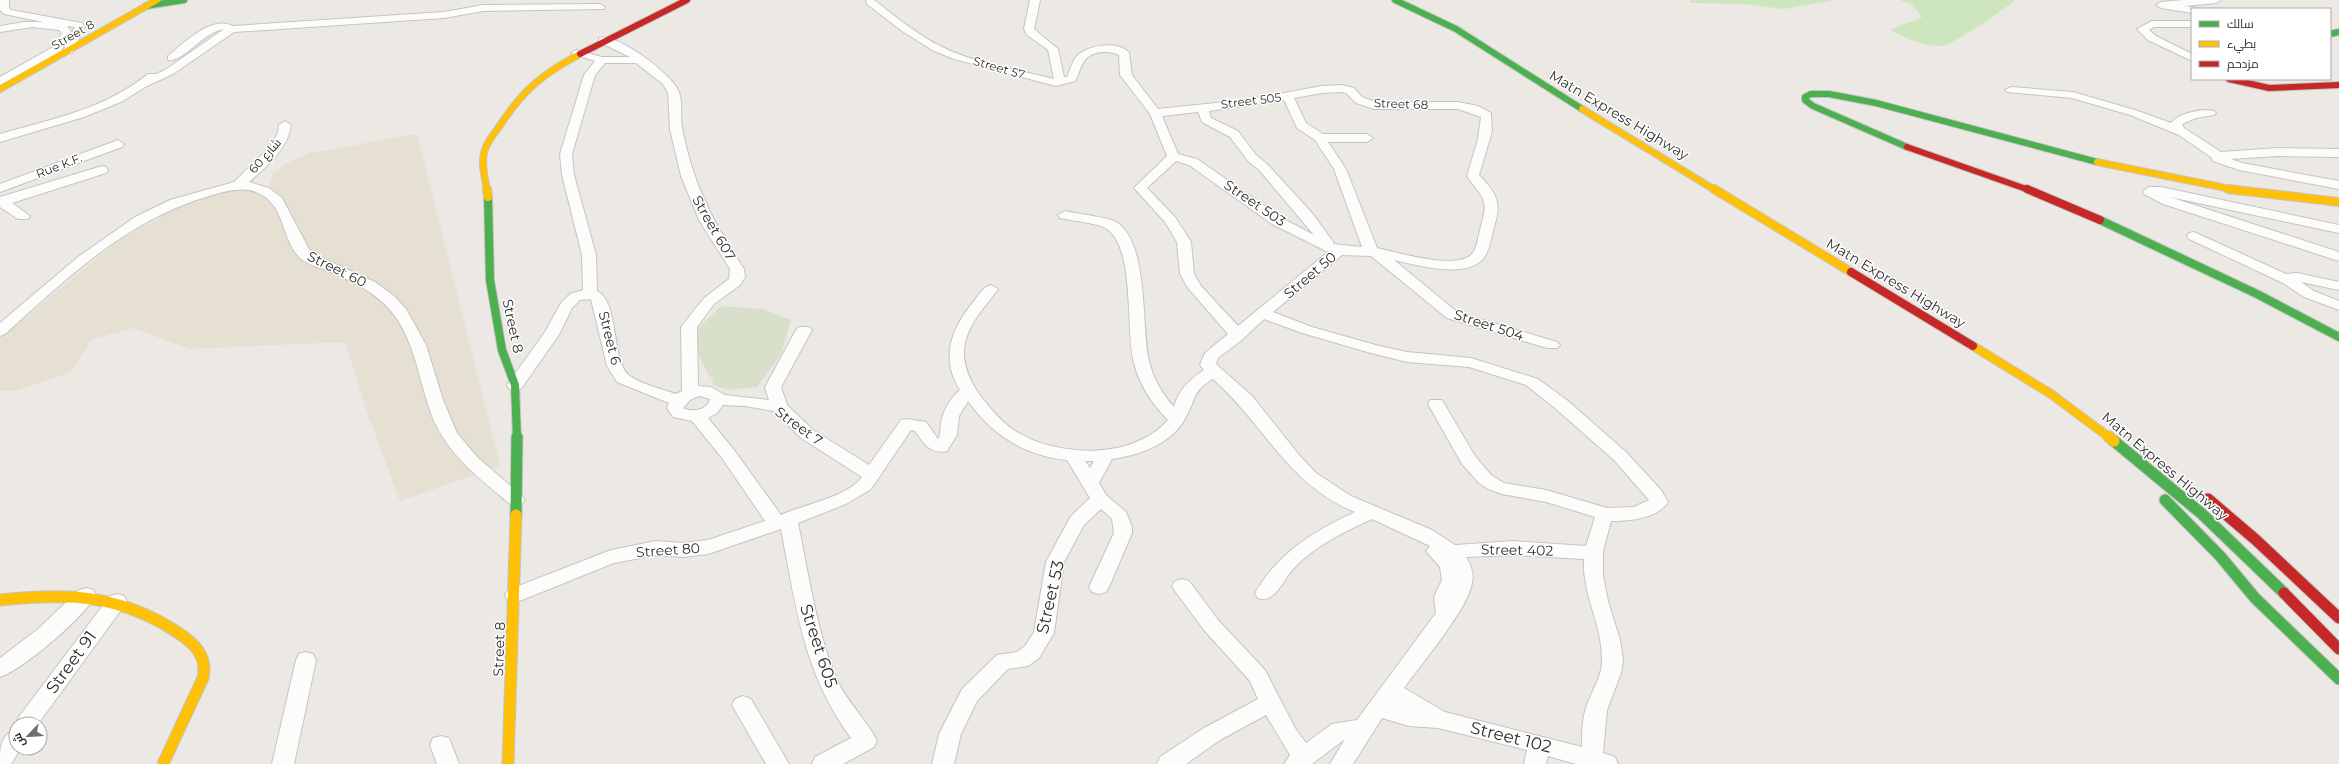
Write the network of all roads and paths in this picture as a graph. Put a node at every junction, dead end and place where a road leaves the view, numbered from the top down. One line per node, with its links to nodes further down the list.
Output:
1 (4, 0): 13 (street)
2 (157, 0): 9 (main road, Street 8)
3 (184, 0): 9 (main road)
4 (687, 0): 16 (main road, Street 8)
5 (1035, 0): 23 (street)
6 (1395, 0): 66 (main road, Matn Express Highway)
7 (2216, 0): 11 (street)
8 (870, 2): 23 (street, Street 57)
9 (146, 6): 17 (main road, Street 8)
10 (600, 7): 34 (street)
11 (2191, 10)
12 (0, 15): 13 (street)
13 (22, 16): 17 (street)
14 (2191, 24): 19 (street)
15 (0, 29): 25 (street)
16 (603, 40): 18 (main road, Street 8); 21 (street, Street 607)
17 (67, 52): 25 (main road, Street 8)
18 (576, 53): 20 (street); 67 (main road, Street 8)
19 (2191, 58)
20 (602, 60): 21 (street); 57 (street)
21 (638, 60): 70 (street, Street 607)
22 (2233, 80): 24 (main road)
23 (1061, 83): 29 (street)
24 (2339, 85)
25 (1, 86)
26 (2011, 90): 33 (street)
27 (1288, 97): 28 (street, Street 505); 31 (street, Street 68); 35 (street, Street 505)
28 (1202, 107): 29 (street, Street 505); 51 (street)
29 (1156, 113): 39 (street)
30 (2210, 113): 33 (street)
31 (1487, 124): 52 (street, Street 50)
32 (285, 125): 42 (street, شارع 60)
33 (2180, 130): 40 (street)
34 (0, 138)
35 (1320, 138): 36 (street); 52 (street, Street 505)
36 (1368, 138)
37 (118, 144): 44 (street, Rue K.F.)
38 (2339, 153): 40 (street)
39 (1173, 156): 51 (street, Street 503); 62 (street)
40 (2218, 156): 43 (street)
41 (102, 170): 45 (street)
42 (239, 184): 61 (street); 84 (street, Street 60)
43 (2339, 185)
44 (0, 188)
45 (1, 201): 48 (street)
46 (2339, 202): 63 (main road)
47 (1065, 215): 76 (street)
48 (23, 216)
49 (2339, 228): 53 (street)
50 (2194, 236): 54 (street)
51 (1335, 250): 52 (street, Street 50); 59 (street, Street 50)
52 (1372, 252): 64 (street, Street 504)
53 (2339, 257)
54 (2288, 280): 55 (street); 58 (street)
55 (2339, 286)
56 (991, 289): 69 (street)
57 (590, 292): 67 (street); 70 (street, Street 6)
58 (2339, 306)
59 (1264, 314): 62 (street, Street 50); 86 (street)
60 (804, 330): 68 (street)
61 (0, 331)
62 (1238, 336): 65 (street, Street 50)
63 (2339, 337)
64 (1552, 345)
65 (1215, 371): 76 (street); 85 (street)
66 (2019, 375): 77 (main road); 98 (main road, Matn Express Highway)
67 (515, 385): 84 (main road, Street 8)
68 (773, 387): 72 (street); 74 (street)
69 (969, 392): 78 (street); 80 (street, Street 80)
70 (684, 397): 71 (street); 75 (street)
71 (718, 400): 72 (street, Street 7); 75 (street)
72 (745, 401): 74 (street, Street 7)
73 (1436, 404): 86 (street)
74 (779, 407): 80 (street, Street 7)
75 (697, 416): 87 (street)
76 (1177, 419): 79 (street)
77 (2068, 419)
78 (1073, 455): 79 (street); 81 (street)
79 (1106, 455): 81 (street, Street 53)
80 (872, 475): 87 (street, Street 80)
81 (1095, 491): 91 (street); 117 (street, Street 53)
82 (2155, 492): 101 (main road)
83 (2203, 494): 97 (main road, Matn Express Highway)
84 (516, 500): 94 (main road, Street 8)
85 (1370, 512): 89 (street); 92 (street)
86 (1605, 514): 88 (street)
87 (783, 522): 94 (street, Street 80); 116 (street, Street 605)
88 (1593, 552): 89 (street, Street 402); 110 (street)
89 (1446, 554): 102 (street)
90 (1182, 586): 103 (street)
91 (1099, 587)
92 (1264, 593)
93 (86, 595): 95 (main road); 96 (main road); 100 (street)
94 (515, 595): 114 (main road, Street 8)
95 (0, 600)
96 (117, 601): 105 (street, Street 91); 112 (main road)
97 (2339, 618)
98 (2339, 649)
99 (306, 660): 113 (street)
100 (0, 669)
101 (2339, 679)
102 (1385, 700): 106 (street); 108 (street, Street 102)
103 (1270, 703): 109 (street); 118 (street)
104 (743, 705): 115 (street)
105 (32, 716)
106 (1363, 728): 109 (street); 119 (street)
107 (8, 750): 111 (street)
108 (1537, 754): 110 (street, Street 102)
109 (1299, 761)
110 (1599, 761)
111 (0, 762)
112 (163, 764)
113 (282, 764)
114 (508, 764)
115 (778, 764)
116 (823, 764)
117 (943, 764)
118 (1168, 764)
119 (1341, 764)

